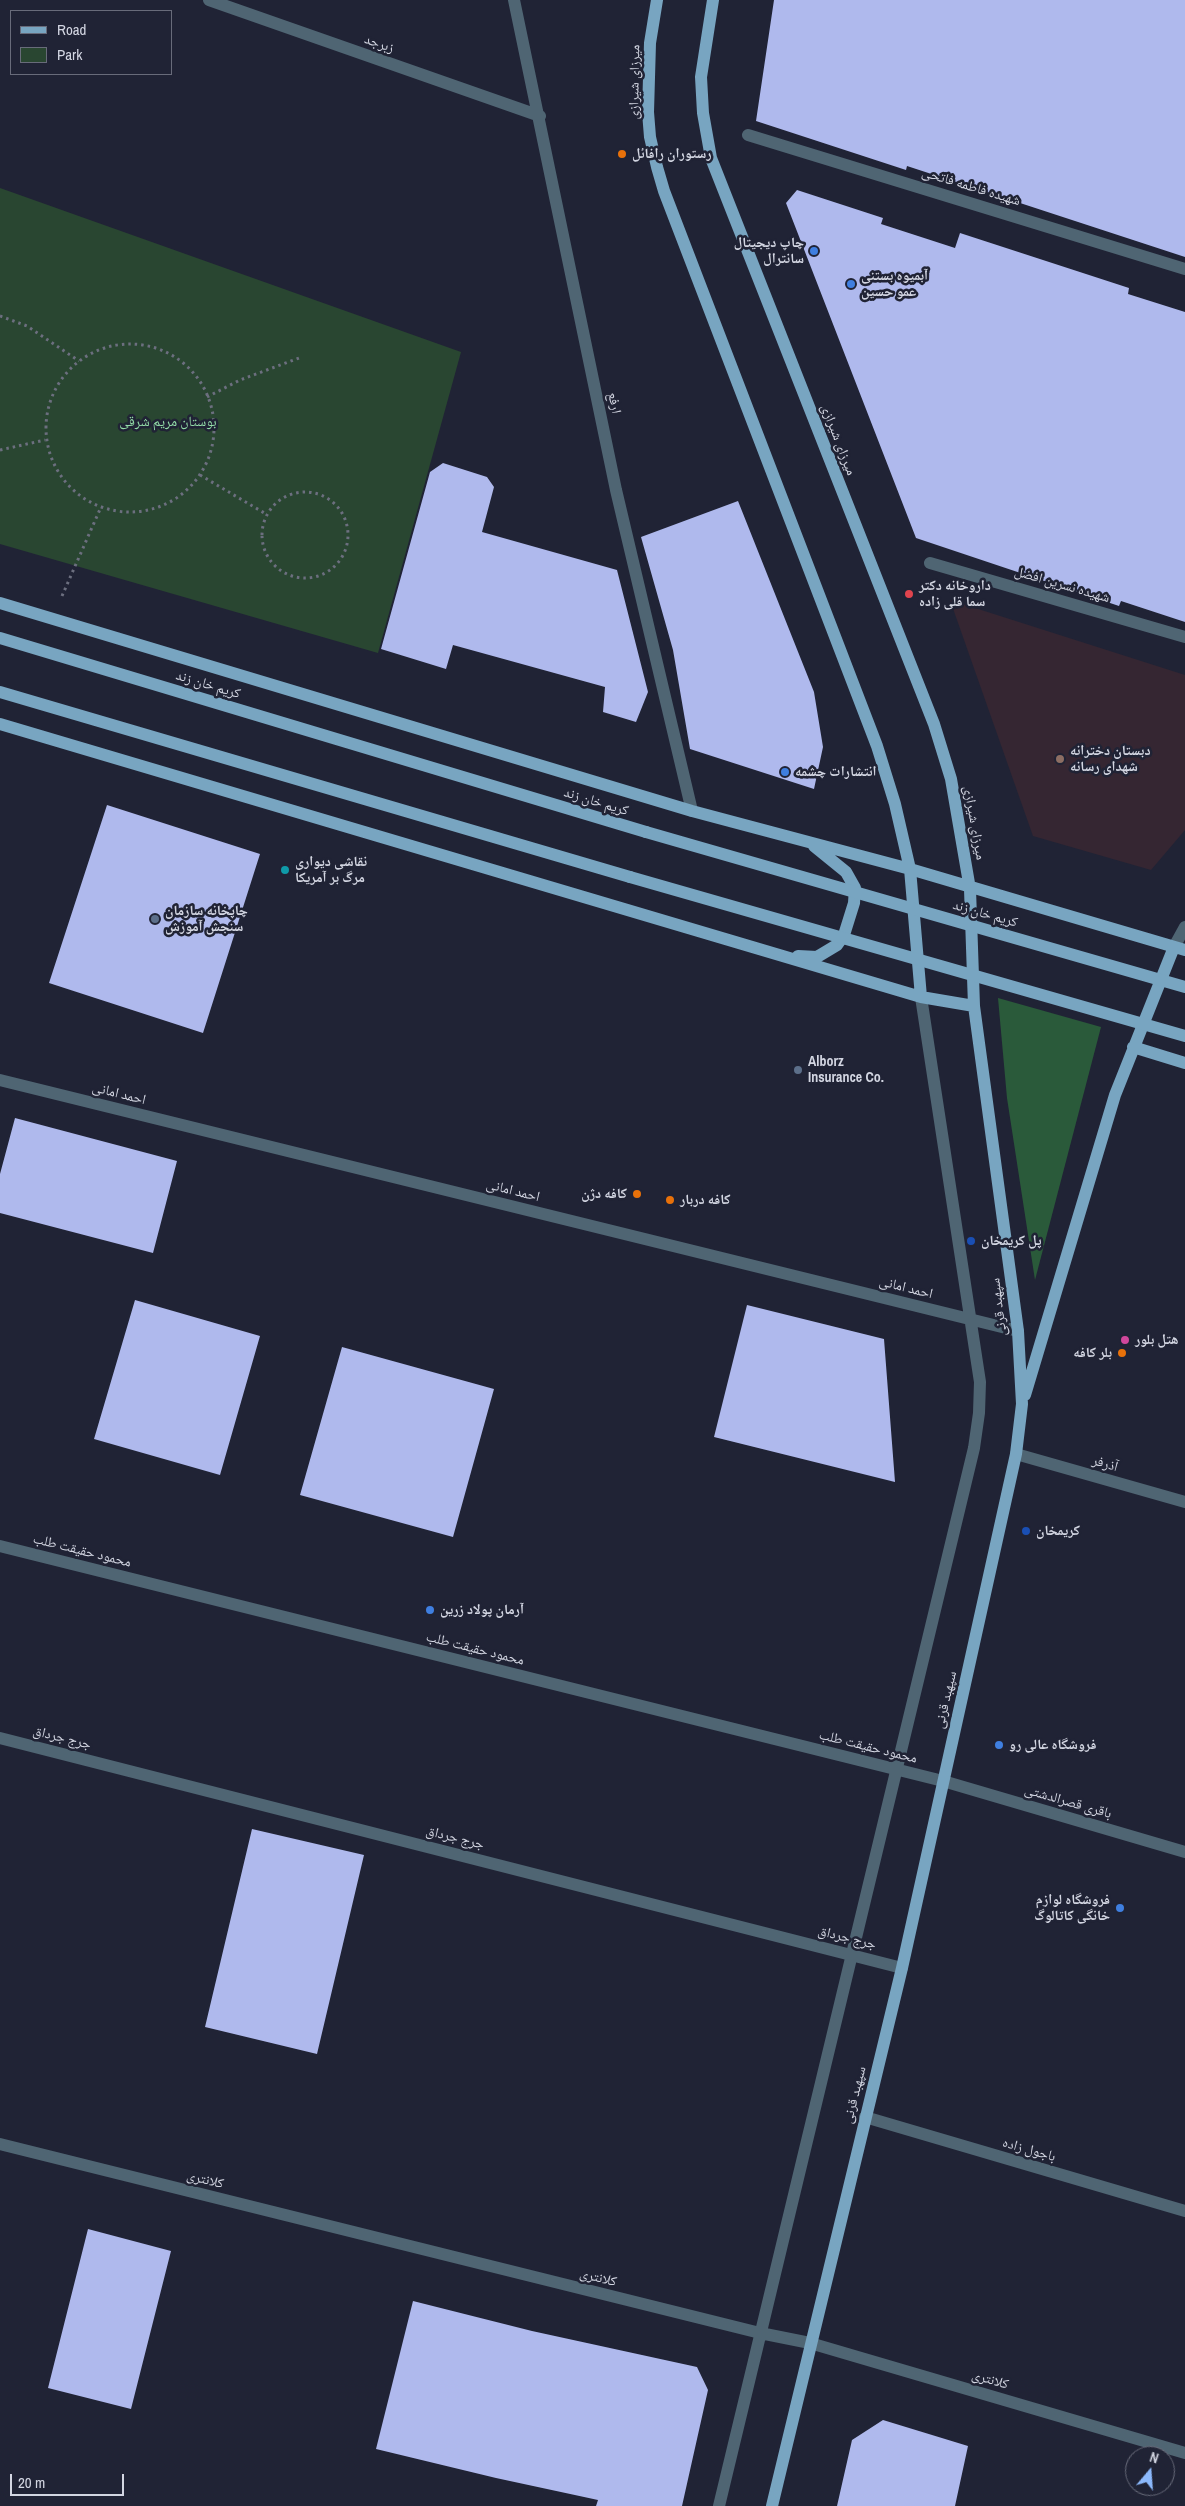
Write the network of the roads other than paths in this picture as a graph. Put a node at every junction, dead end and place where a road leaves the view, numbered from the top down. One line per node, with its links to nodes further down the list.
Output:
1 (209, 0): 5 (street, زبرجد)
2 (514, 0): 5 (street, ارفع)
3 (657, 0): 16 (main road, میرزای شیرازی)
4 (713, 0): 17 (main road, میرزای شیرازی)
5 (540, 116): 14 (street, ارفع)
6 (748, 135): 7 (street, شهیده فاطمه فاتحی)
7 (1185, 269)
8 (930, 563): 10 (street, شهیده نسرین افضل)
9 (0, 602): 14 (main road, کریم خان زند)
10 (1185, 637)
11 (0, 638): 21 (main road, کریم خان زند, bridge)
12 (0, 692): 24 (main road, bridge)
13 (0, 724): 20 (main road)
14 (692, 811): 15 (main road, کریم خان زند)
15 (811, 843): 16 (main road, کریم خان زند); 20 (main road)
16 (910, 869): 17 (main road, کریم خان زند); 22 (main road, میرزای شیرازی)
17 (970, 888): 19 (main road, کریم خان زند); 23 (main road, سپهبد قرنی)
18 (1185, 927): 19 (street)
19 (1179, 948): 25 (main road)
20 (778, 955): 22 (main road)
21 (1185, 987)
22 (921, 997): 23 (main road); 28 (street)
23 (974, 1006): 29 (main road, سپهبد قرنی)
24 (1185, 1036)
25 (1133, 1048): 26 (main road); 30 (main road)
26 (1185, 1063)
27 (0, 1080): 28 (street, احمد امانی)
28 (968, 1319): 29 (street, احمد امانی); 35 (street)
29 (1018, 1331): 30 (main road, سپهبد قرنی)
30 (1022, 1404): 31 (main road, سپهبد قرنی)
31 (1016, 1454): 32 (street, آذرفر); 36 (main road, سپهبد قرنی)
32 (1185, 1502)
33 (0, 1546): 35 (street, محمود حقیقت طلب)
34 (0, 1738): 38 (street, جرج جرداق)
35 (897, 1769): 36 (street, محمود حقیقت طلب); 38 (street)
36 (943, 1780): 37 (street, باقری قصرالدشتی); 39 (main road, سپهبد قرنی)
37 (1185, 1852)
38 (852, 1955): 39 (street, جرج جرداق); 43 (street)
39 (902, 1968): 40 (main road, سپهبد قرنی)
40 (865, 2118): 42 (street, باجول زاده); 44 (main road, سپهبد قرنی)
41 (0, 2144): 43 (street, کلانتری)
42 (1185, 2211)
43 (760, 2333): 44 (street, کلانتری); 46 (street)
44 (810, 2343): 45 (street, کلانتری); 47 (main road, سپهبد قرنی)
45 (1185, 2453)
46 (719, 2506)
47 (772, 2506)

